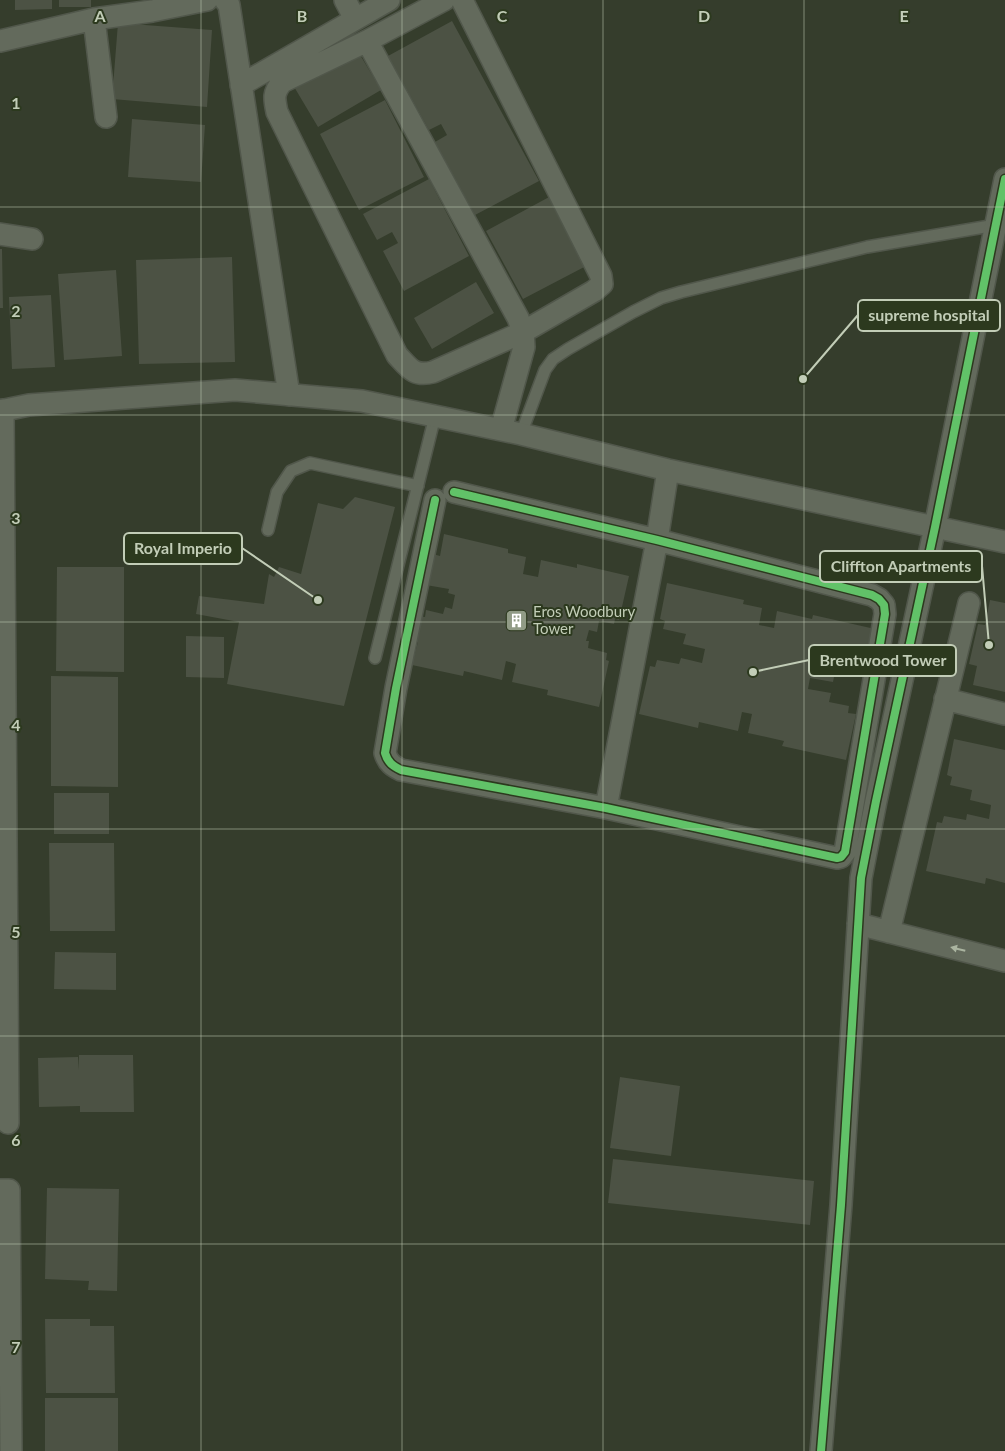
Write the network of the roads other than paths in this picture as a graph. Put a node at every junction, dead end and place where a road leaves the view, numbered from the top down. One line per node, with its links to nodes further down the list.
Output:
1 (207, 0): 7 (street)
2 (225, 0): 12 (street)
3 (345, 0): 9 (street)
4 (389, 0): 9 (street)
5 (444, 0): 11 (street)
6 (462, 0): 18 (street)
7 (183, 2): 8 (street)
8 (94, 19): 10 (street); 13 (street)
9 (355, 19): 12 (street)
10 (0, 41)
11 (367, 41): 18 (street); 18 (street)
12 (241, 85): 19 (street)
13 (106, 117)
14 (1005, 179): 15 (street)
15 (996, 225): 22 (lane); 25 (street)
16 (0, 234): 17 (street)
17 (32, 239)
18 (523, 332): 22 (street)
19 (289, 395): 20 (street); 21 (street)
20 (1, 411): 37 (street)
21 (435, 416): 22 (street); 24 (lane)
22 (511, 432): 23 (street)
23 (668, 470): 25 (street); 27 (street)
24 (418, 486): 26 (lane); 30 (lane)
25 (935, 527): 28 (street); 34 (street)
26 (268, 530)
27 (657, 540): 33 (street); 33 (street); 33 (street)
28 (1005, 542)
29 (968, 603): 31 (street)
30 (375, 658)
31 (946, 699): 32 (street); 35 (street)
32 (1005, 714)
33 (606, 808)
34 (858, 924): 35 (street); 41 (street)
35 (889, 932): 36 (street, one-way to 35)
36 (1005, 961)
37 (4, 1031): 38 (street)
38 (8, 1123)
39 (0, 1190): 40 (street)
40 (11, 1451)
41 (821, 1451)

